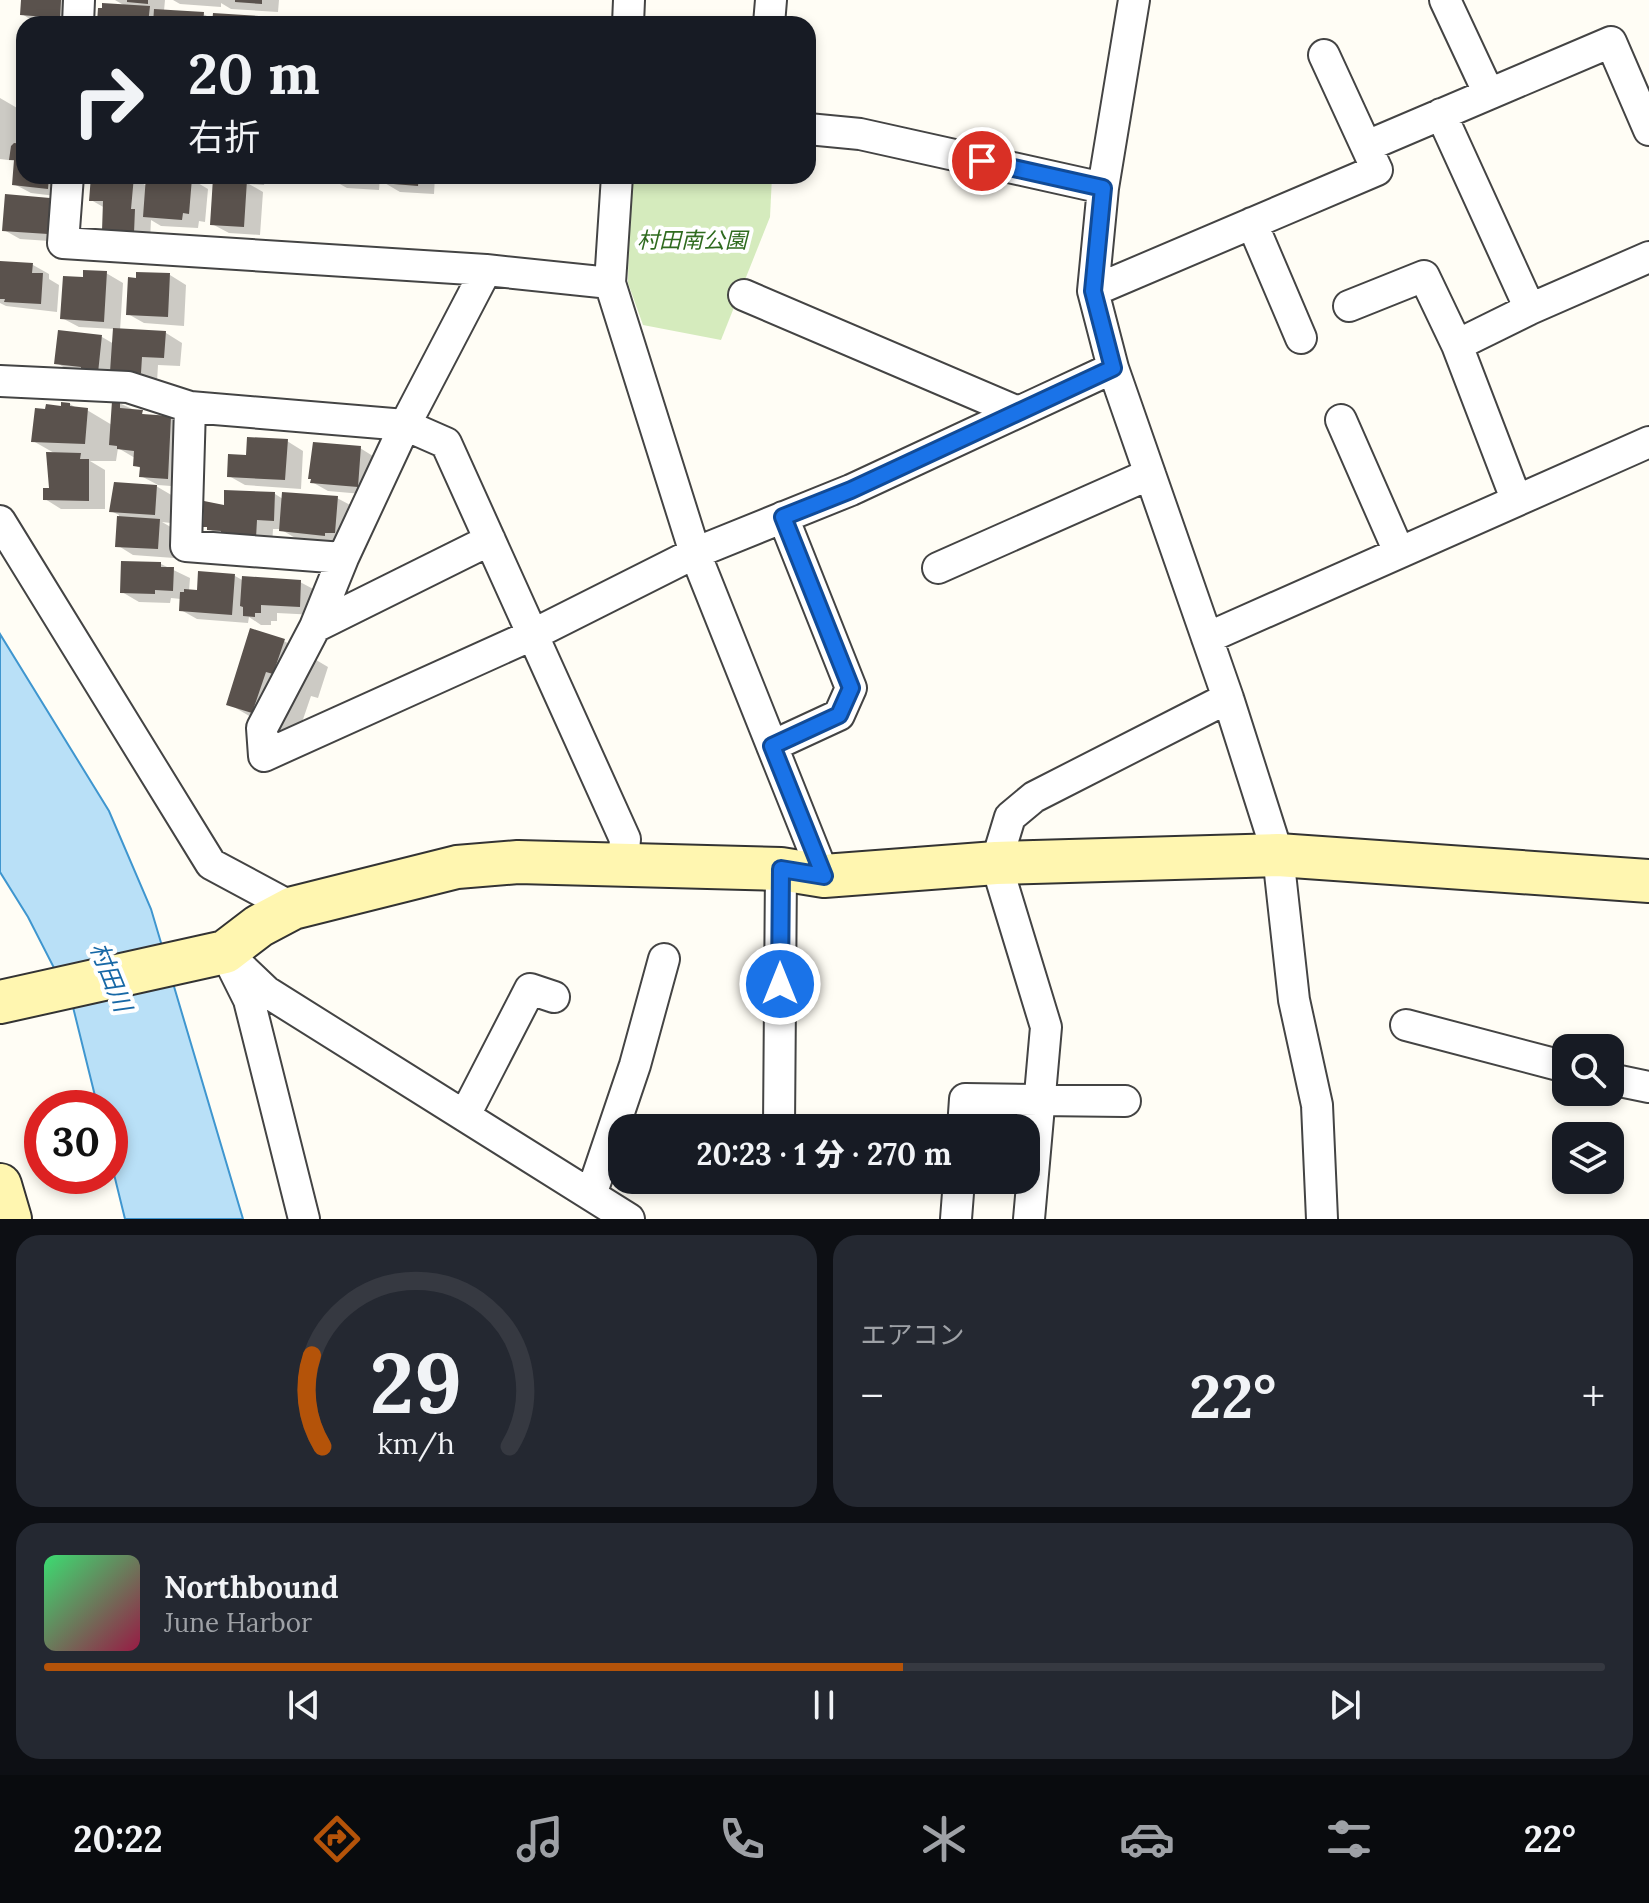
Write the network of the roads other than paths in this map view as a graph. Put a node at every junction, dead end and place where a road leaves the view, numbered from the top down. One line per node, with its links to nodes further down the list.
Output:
1 (1134, 0): 11 (street)
2 (1445, 0): 4 (street)
3 (1324, 55): 8 (street)
4 (1489, 94): 5 (street); 7 (street)
5 (1441, 114): 8 (street); 19 (street)
6 (816, 130): 11 (street)
7 (1649, 130)
8 (1367, 146): 12 (street)
9 (67, 184): 14 (street)
10 (616, 184): 15 (street)
11 (1103, 188): 16 (street)
12 (1252, 223): 16 (street); 20 (street)
13 (1649, 257): 19 (street)
14 (486, 270): 15 (street); 27 (street)
15 (610, 283): 35 (street)
16 (1093, 291): 22 (street)
17 (744, 295): 25 (street)
18 (1349, 306): 21 (street)
19 (1530, 309): 21 (street)
20 (1301, 338)
21 (1457, 345): 30 (street)
22 (1113, 368): 25 (street); 29 (street)
23 (0, 381): 24 (street)
24 (190, 407): 27 (street); 36 (street)
25 (1018, 412): 31 (street)
26 (1341, 420): 34 (street)
27 (405, 425): 33 (street); 36 (street)
28 (1649, 442): 30 (street)
29 (1150, 474): 37 (street); 40 (street)
30 (1516, 499): 34 (street)
31 (783, 517): 35 (street); 42 (street)
32 (0, 521): 49 (street)
33 (490, 540): 38 (street); 39 (street)
34 (1399, 552): 40 (street)
35 (695, 553): 39 (street); 42 (street)
36 (343, 558): 38 (street)
37 (938, 568)
38 (315, 627): 39 (street)
39 (532, 635): 45 (street)
40 (1207, 638): 41 (street)
41 (1228, 698): 43 (street); 44 (street)
42 (772, 746): 47 (street)
43 (1278, 855): 44 (street); 48 (street); 71 (street)
44 (996, 863): 47 (street); 58 (street)
45 (623, 866): 46 (street); 49 (street)
46 (781, 869): 47 (street); 60 (street)
47 (824, 876)
48 (1649, 881)
49 (293, 908): 50 (street)
50 (225, 952): 53 (street); 62 (street); 67 (street)
51 (664, 959): 65 (street)
52 (554, 997): 62 (street)
53 (0, 1002)
54 (1406, 1025): 55 (street)
55 (1552, 1063)
56 (1624, 1082): 57 (street)
57 (1649, 1087)
58 (1039, 1101): 59 (street); 61 (street); 70 (street)
59 (1125, 1101)
60 (779, 1114)
61 (964, 1114)
62 (465, 1115): 65 (street)
63 (0, 1185): 66 (street)
64 (958, 1194): 69 (street)
65 (591, 1195): 68 (street)
66 (10, 1219)
67 (304, 1219)
68 (629, 1219)
69 (956, 1219)
70 (1029, 1219)
71 (1322, 1219)

